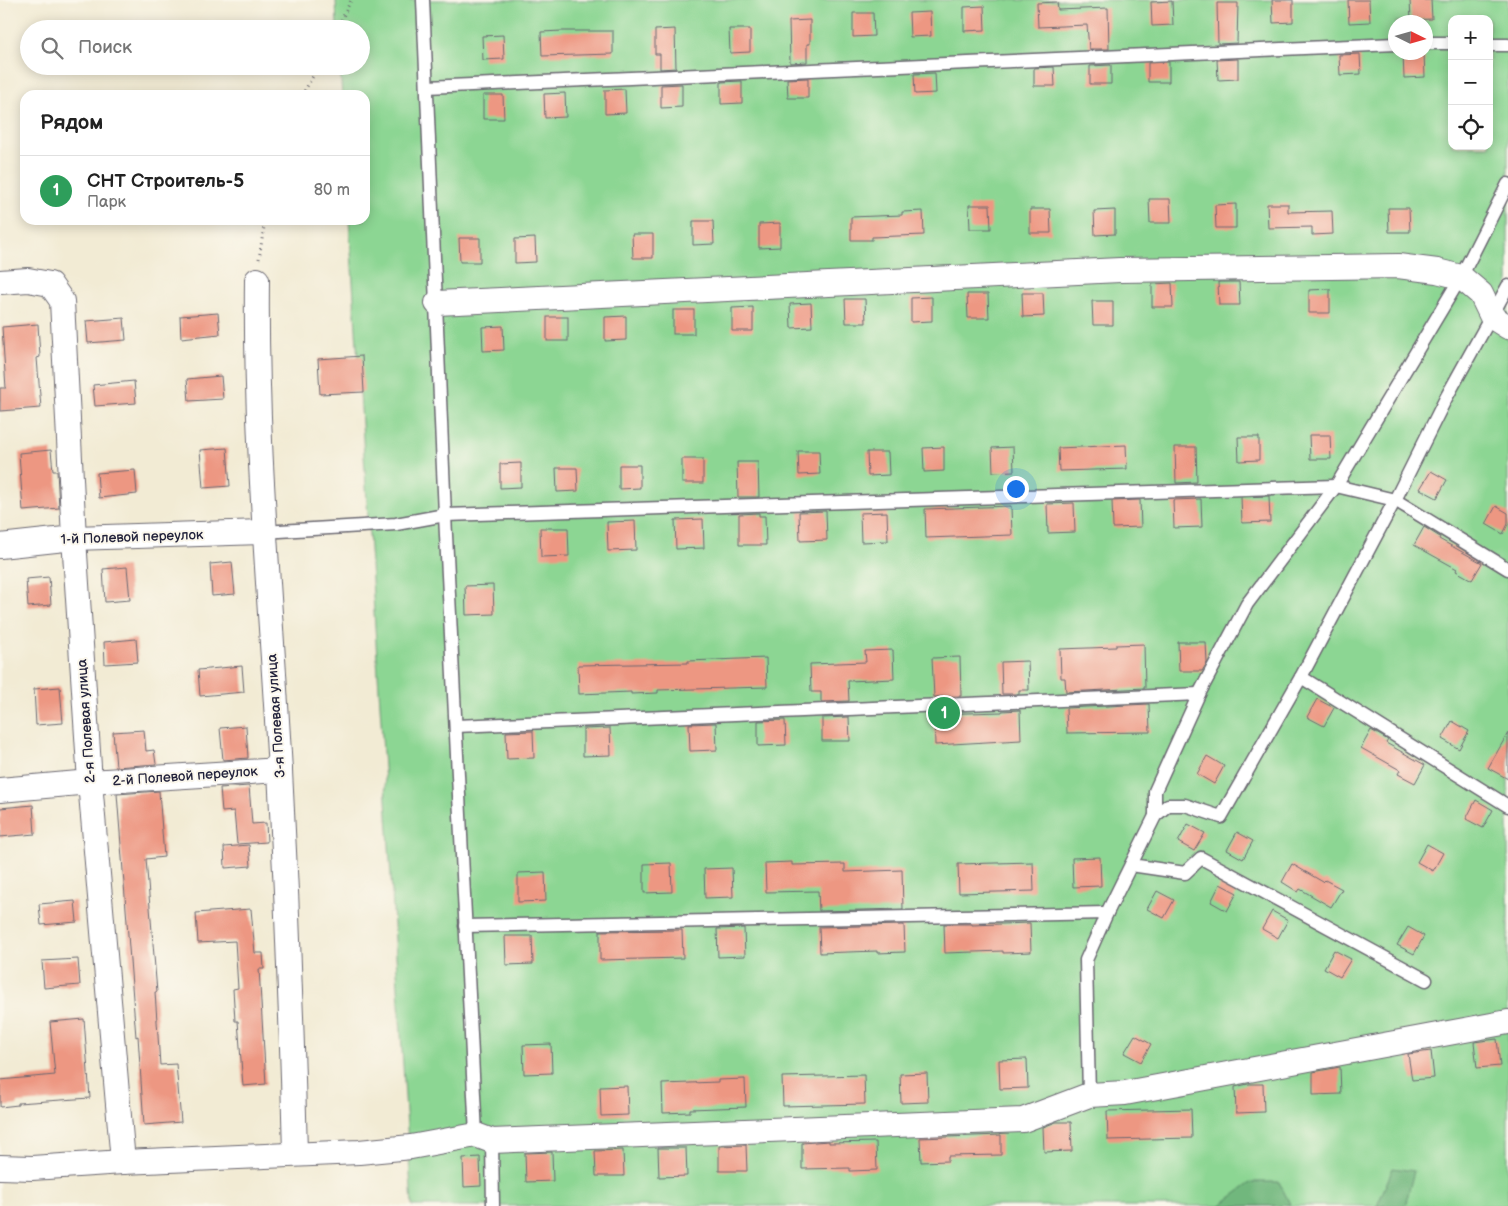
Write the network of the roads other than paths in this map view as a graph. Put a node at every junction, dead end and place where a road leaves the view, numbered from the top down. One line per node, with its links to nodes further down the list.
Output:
1 (424, 0): 7 (lane)
2 (1433, 43): 4 (lane)
3 (1388, 44): 7 (lane)
4 (1448, 44)
5 (1493, 45): 6 (lane)
6 (1508, 45)
7 (428, 87): 13 (lane)
8 (1508, 184): 9 (lane)
9 (1461, 277): 13 (street); 14 (street); 15 (lane)
10 (257, 280): 18 (street, 3-я Полевая улица)
11 (0, 282): 19 (street, 2-я Полевая улица)
12 (1508, 286): 14 (lane)
13 (437, 303): 17 (lane)
14 (1500, 322): 16 (lane)
15 (1336, 486): 16 (lane); 17 (lane); 23 (lane)
16 (1395, 500): 21 (lane); 22 (lane)
17 (445, 515): 18 (lane); 24 (lane)
18 (263, 532): 19 (street, 1-й Полевой переулок); 25 (street, 3-я Полевая улица)
19 (74, 538): 20 (street, 1-й Полевой переулок); 26 (street, 2-я Полевая улица)
20 (0, 546)
21 (1508, 569)
22 (1301, 677): 28 (lane); 29 (lane)
23 (1199, 694): 24 (lane); 29 (lane)
24 (456, 726): 32 (lane)
25 (280, 770): 26 (street, 2-й Полевой переулок); 37 (street, 3-я Полевая улица)
26 (90, 782): 27 (street, 2-й Полевой переулок); 38 (street, 2-я Полевая улица)
27 (0, 790)
28 (1508, 806)
29 (1155, 816): 30 (lane)
30 (1131, 865): 31 (lane); 33 (lane)
31 (1107, 913): 32 (lane); 35 (lane)
32 (465, 926): 36 (lane)
33 (1426, 980)
34 (1508, 1022): 35 (street)
35 (1089, 1095): 36 (street)
36 (484, 1138): 37 (street); 40 (lane)
37 (294, 1153): 38 (street)
38 (123, 1162): 39 (street)
39 (0, 1167)
40 (494, 1206)

